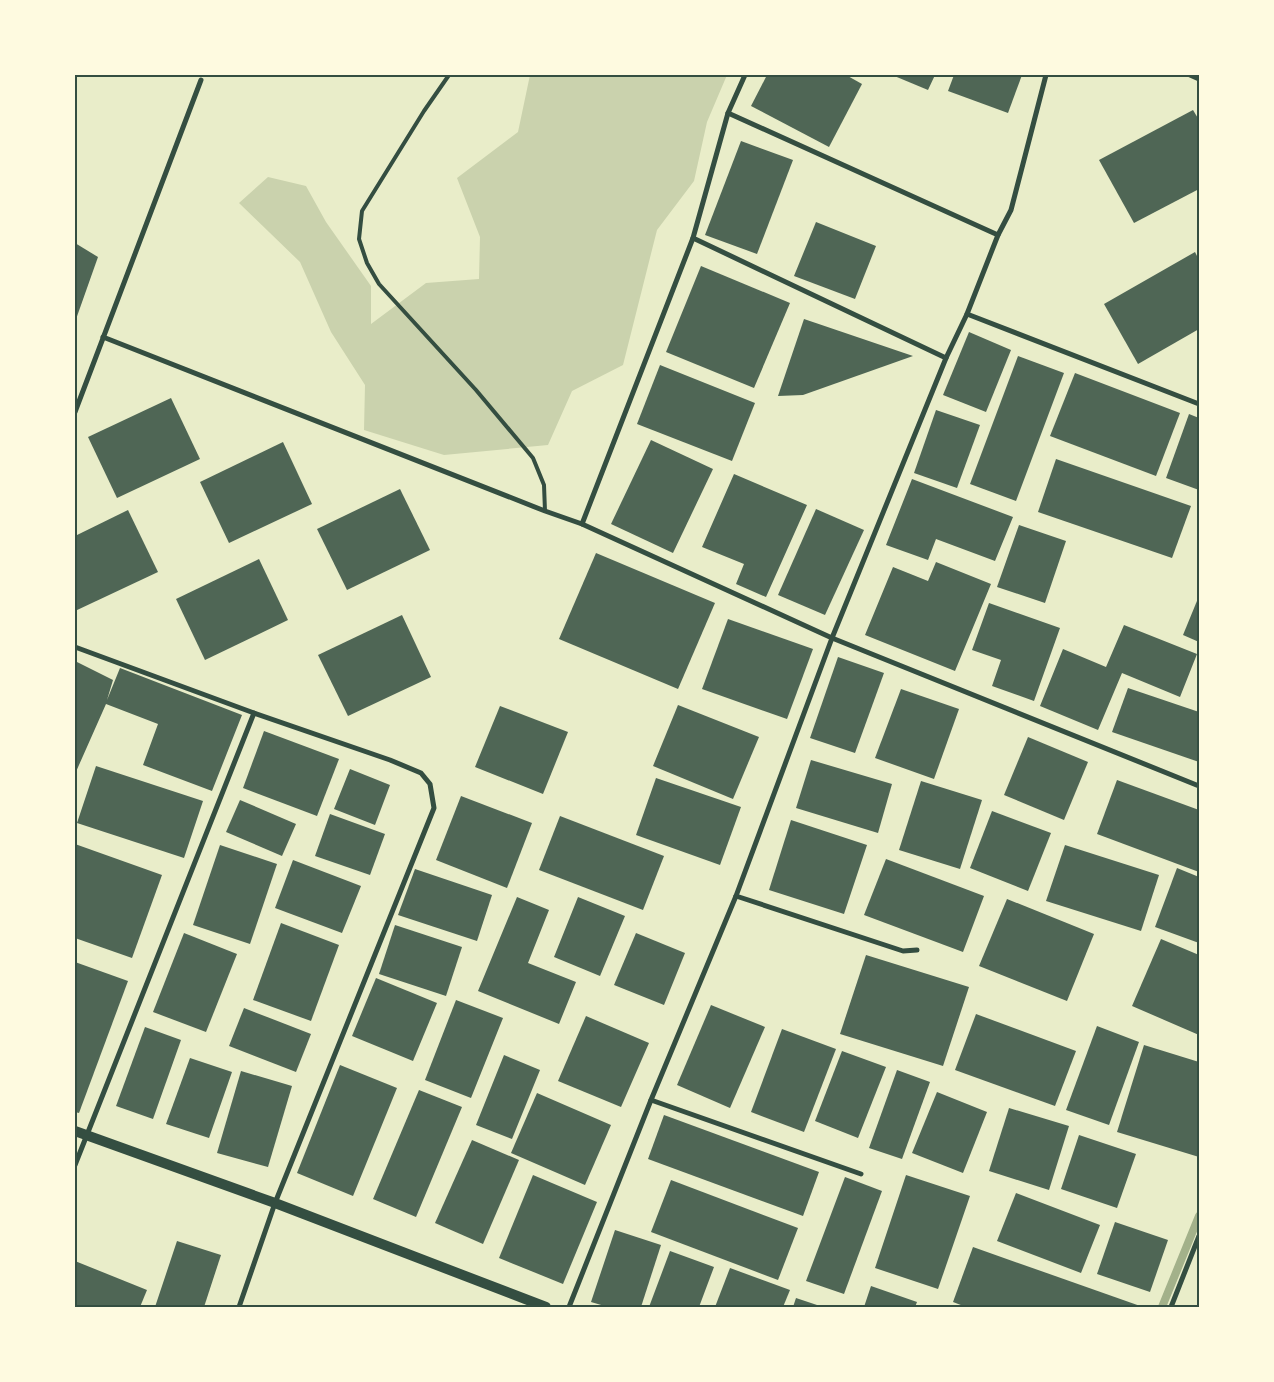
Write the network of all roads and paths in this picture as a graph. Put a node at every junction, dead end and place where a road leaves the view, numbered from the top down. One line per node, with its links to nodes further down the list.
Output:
1 (449, 75): 15 (lane)
2 (745, 75): 7 (street)
3 (1046, 75): 8 (street)
4 (1190, 75): 5 (street)
5 (1199, 79)
6 (201, 80): 11 (street)
7 (728, 113): 8 (street); 9 (street)
8 (998, 235): 10 (street)
9 (693, 238): 12 (street); 16 (street)
10 (966, 314): 12 (street); 13 (street)
11 (103, 337): 14 (street); 15 (street)
12 (946, 358): 17 (street)
13 (1199, 404)
14 (75, 412)
15 (545, 511): 16 (street)
16 (582, 524): 17 (street)
17 (832, 638): 20 (street); 21 (street)
18 (75, 647): 19 (street)
19 (254, 713): 25 (street); 28 (street)
20 (1199, 786)
21 (736, 896): 22 (street); 23 (street)
22 (918, 950)
23 (651, 1100): 27 (street); 32 (street)
24 (75, 1131): 25 (main road)
25 (87, 1136): 26 (street); 28 (main road)
26 (75, 1166)
27 (861, 1174)
28 (275, 1204): 30 (street); 31 (main road)
29 (1199, 1236): 33 (street)
30 (239, 1307)
31 (546, 1307)
32 (569, 1307)
33 (1171, 1307)

